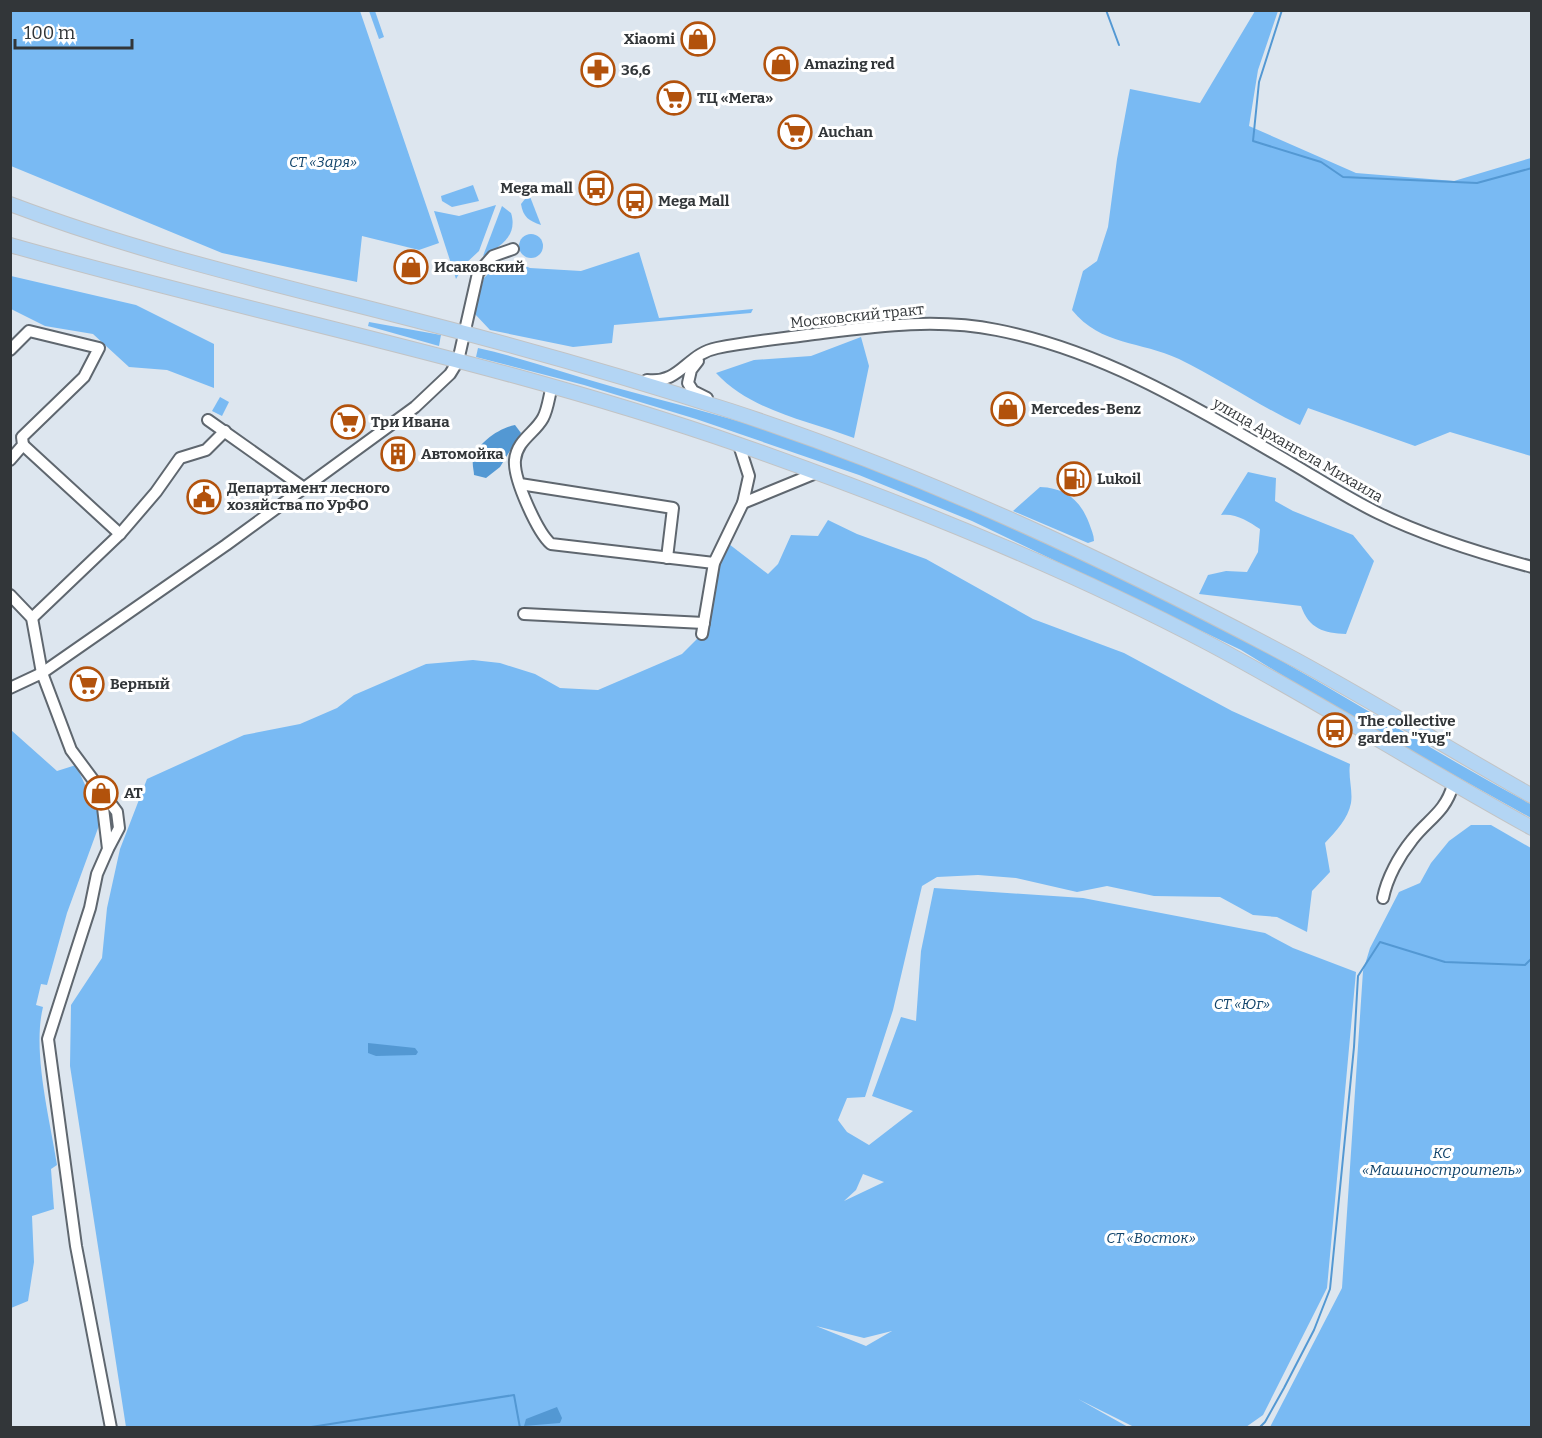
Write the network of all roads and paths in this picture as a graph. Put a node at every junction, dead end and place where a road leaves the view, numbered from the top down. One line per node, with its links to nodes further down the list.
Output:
1 (10, 204): 4 (main road)
2 (10, 244): 8 (main road)
3 (513, 249): 4 (street)
4 (465, 333): 8 (street); 9 (main road)
5 (1055, 344): 6 (street, Московский тракт); 24 (street, улица Архангела Михаила)
6 (731, 346): 9 (street, Московский тракт); 11 (street, Московский тракт)
7 (10, 350): 15 (street)
8 (458, 361): 10 (main road); 19 (street)
9 (622, 377): 11 (main road)
10 (552, 386): 14 (main road); 18 (street)
11 (732, 411): 31 (main road)
12 (208, 420): 13 (street)
13 (225, 431): 19 (street); 21 (street)
14 (739, 445): 17 (main road); 20 (street)
15 (23, 446): 16 (street); 21 (street)
16 (10, 460)
17 (816, 473): 20 (street); 30 (main road)
18 (520, 484): 22 (street); 22 (street)
19 (304, 488): 28 (street)
20 (743, 503): 23 (street)
21 (120, 534): 27 (street)
22 (667, 558): 23 (street)
23 (714, 563): 26 (street)
24 (1532, 567)
25 (10, 595): 27 (street)
26 (524, 614)
27 (32, 618): 28 (street)
28 (42, 673): 29 (street); 34 (street)
29 (10, 688)
30 (1453, 785): 32 (main road); 33 (street)
31 (1532, 795)
32 (1532, 828)
33 (1383, 898)
34 (111, 1428)

